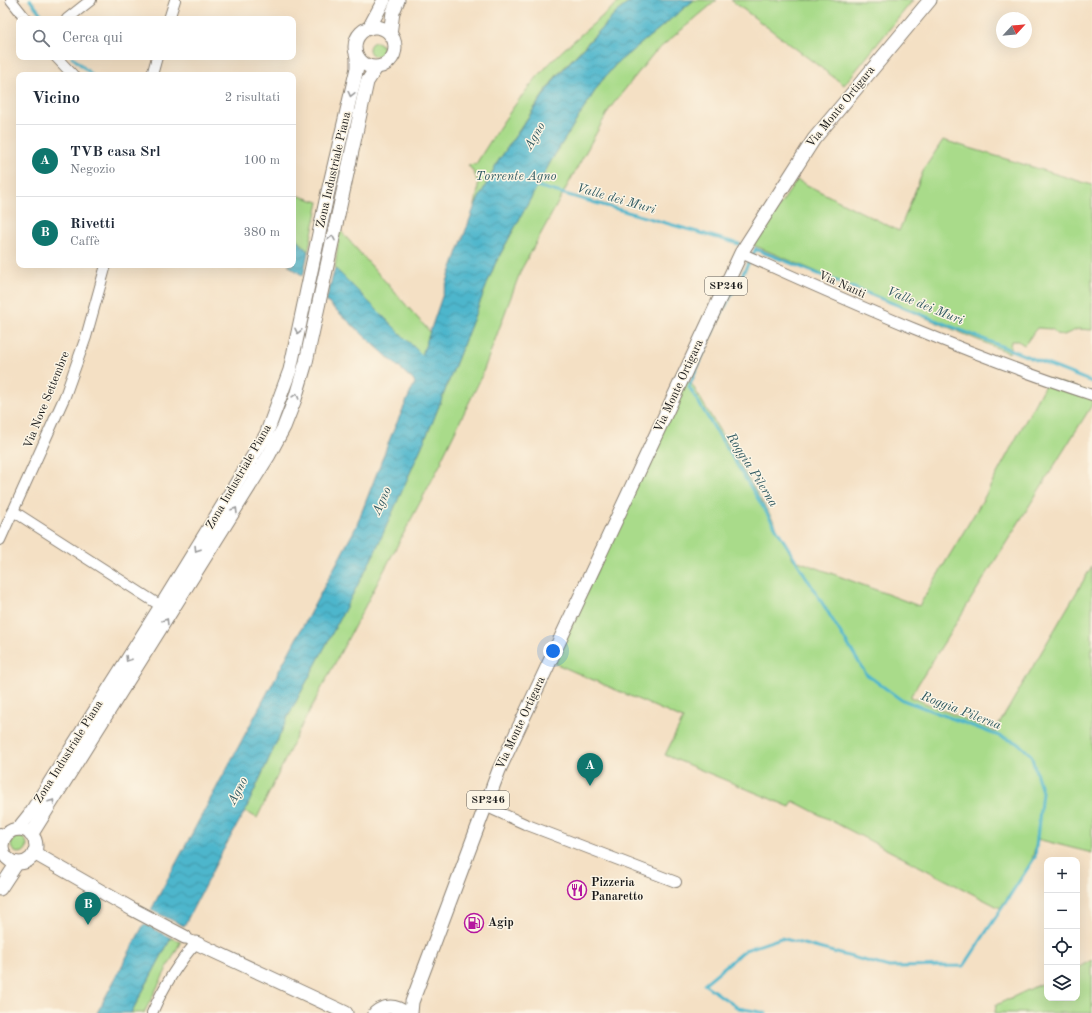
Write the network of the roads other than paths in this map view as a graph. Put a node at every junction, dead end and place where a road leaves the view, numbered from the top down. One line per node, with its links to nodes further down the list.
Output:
1 (11, 0): 7 (street)
2 (91, 0): 8 (street)
3 (175, 0): 9 (street)
4 (384, 0): 10 (main road)
5 (398, 0): 11 (main road)
6 (930, 0): 18 (main road, Via Monte Ortigara / SP246)
7 (24, 16)
8 (71, 16)
9 (170, 16)
10 (369, 28): 11 (main road); 12 (main road)
11 (390, 34): 15 (main road)
12 (357, 56): 15 (main road); 23 (main road, Zona Industriale Piana, one-way to 23)
13 (59, 60): 16 (street)
14 (156, 60): 17 (street)
15 (376, 68): 27 (main road, Zona Industriale Piana, one-way to 15)
16 (70, 72)
17 (153, 72)
18 (741, 253): 20 (street, Via Nanti); 24 (main road, Via Monte Ortigara / SP246)
19 (105, 268): 21 (street, Via Nove Settembre)
20 (1092, 395)
21 (13, 511): 22 (street, Via Nove Settembre); 23 (street)
22 (0, 540)
23 (161, 606): 25 (main road, Zona Industriale Piana, one-way to 25)
24 (485, 806): 31 (street); 34 (main road, Via Monte Ortigara / SP246)
25 (18, 829): 26 (main road, Zona Industriale Piana); 27 (main road)
26 (2, 835): 29 (main road, Zona Industriale Piana)
27 (31, 835): 28 (main road)
28 (34, 853): 30 (main road); 33 (main road)
29 (3, 861): 30 (main road, Zona Industriale Piana)
30 (17, 863): 32 (main road)
31 (676, 882)
32 (0, 890)
33 (191, 940): 35 (street); 36 (main road)
34 (406, 1009): 37 (main road, Via Monte Ortigara / SP246)
35 (152, 1013)
36 (346, 1013)
37 (375, 1013)

